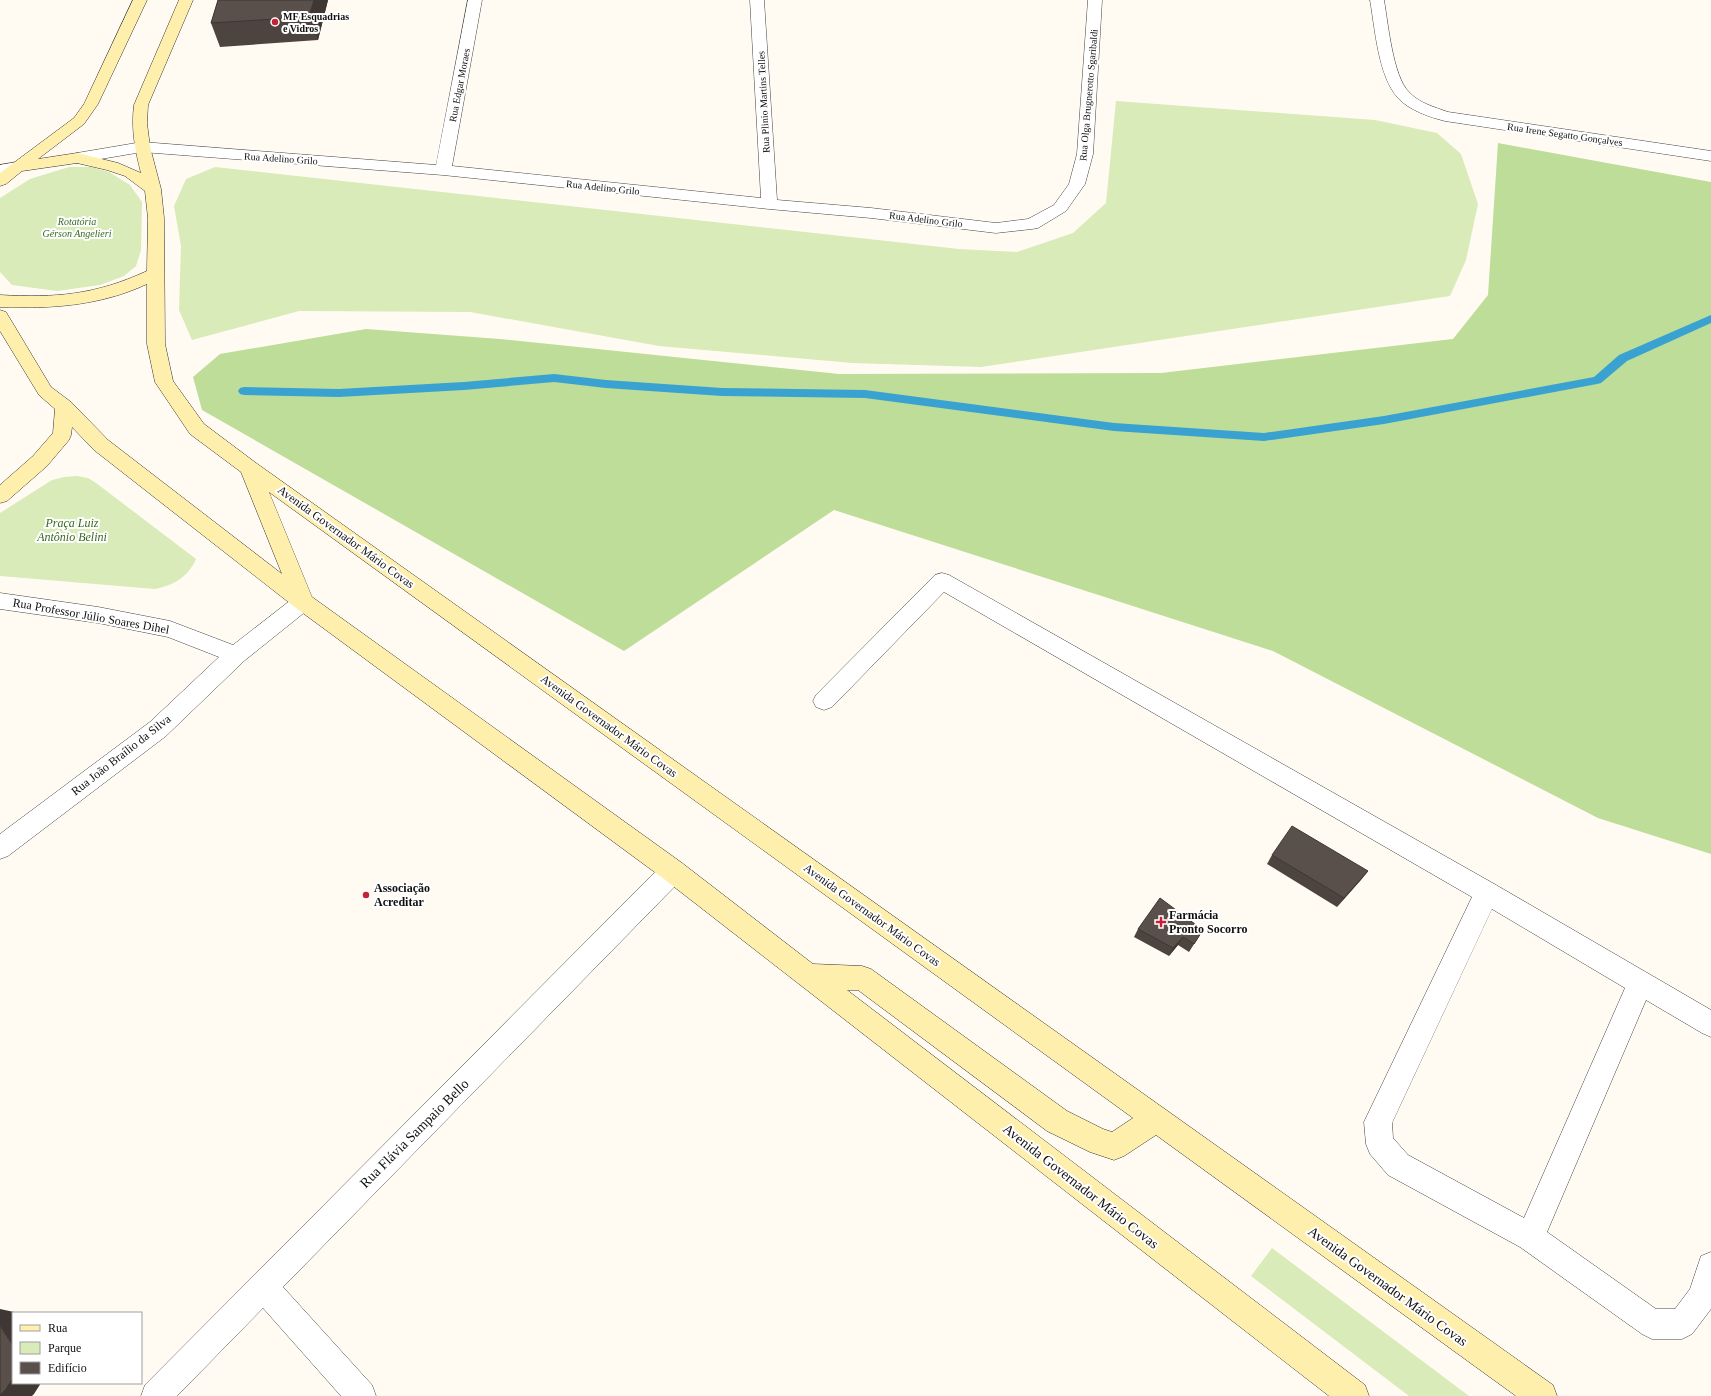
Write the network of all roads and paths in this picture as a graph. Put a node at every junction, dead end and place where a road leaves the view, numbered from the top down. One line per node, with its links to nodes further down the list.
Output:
1 (140, 0): 10 (main road)
2 (186, 0): 7 (main road)
3 (475, 0): 12 (street, Rua Edgar Moraes)
4 (758, 0): 15 (street, Rua Plinio Martins Telles)
5 (1095, 0): 16 (street, Rua Olga Brugnerotto Sgaribaldi)
6 (1377, 0): 8 (street, Rua Irene Segatto Gonçalves)
7 (142, 147): 9 (street); 12 (street, Rua Adelino Grilo); 14 (main road)
8 (1711, 156)
9 (77, 158): 10 (main road); 14 (main road)
10 (17, 167): 11 (street); 13 (main road)
11 (0, 170)
12 (443, 170): 15 (street, Rua Adelino Grilo)
13 (0, 181)
14 (153, 189): 17 (main road)
15 (769, 204): 16 (street, Rua Adelino Grilo)
16 (1060, 208)
17 (155, 274): 18 (main road); 21 (main road, Avenida Governador Mário Covas)
18 (0, 301)
19 (0, 316): 20 (main road, Avenida Governador Mário Covas)
20 (64, 407): 22 (main road); 24 (main road, Avenida Governador Mário Covas)
21 (249, 468): 24 (main road); 33 (main road, Avenida Governador Mário Covas)
22 (0, 496)
23 (0, 601): 25 (street, Rua Professor Júlio Soares Dihel)
24 (303, 602): 25 (street); 28 (main road, Avenida Governador Mário Covas)
25 (236, 655): 27 (street, Rua João Braílio da Silva)
26 (824, 701): 29 (street)
27 (0, 848)
28 (673, 871): 30 (main road, Avenida Governador Mário Covas); 36 (street, Rua Flávia Sampaio Bello)
29 (1487, 893): 31 (street); 34 (street)
30 (808, 976): 33 (main road); 39 (main road, Avenida Governador Mário Covas)
31 (1640, 983): 32 (street); 34 (street)
32 (1711, 1024)
33 (1156, 1119): 40 (main road, Avenida Governador Mário Covas)
34 (1530, 1237): 35 (street)
35 (1711, 1266)
36 (263, 1286): 37 (street, Rua Flávia Sampaio Bello); 38 (street)
37 (156, 1396)
38 (361, 1396)
39 (1354, 1396)
40 (1542, 1396)

